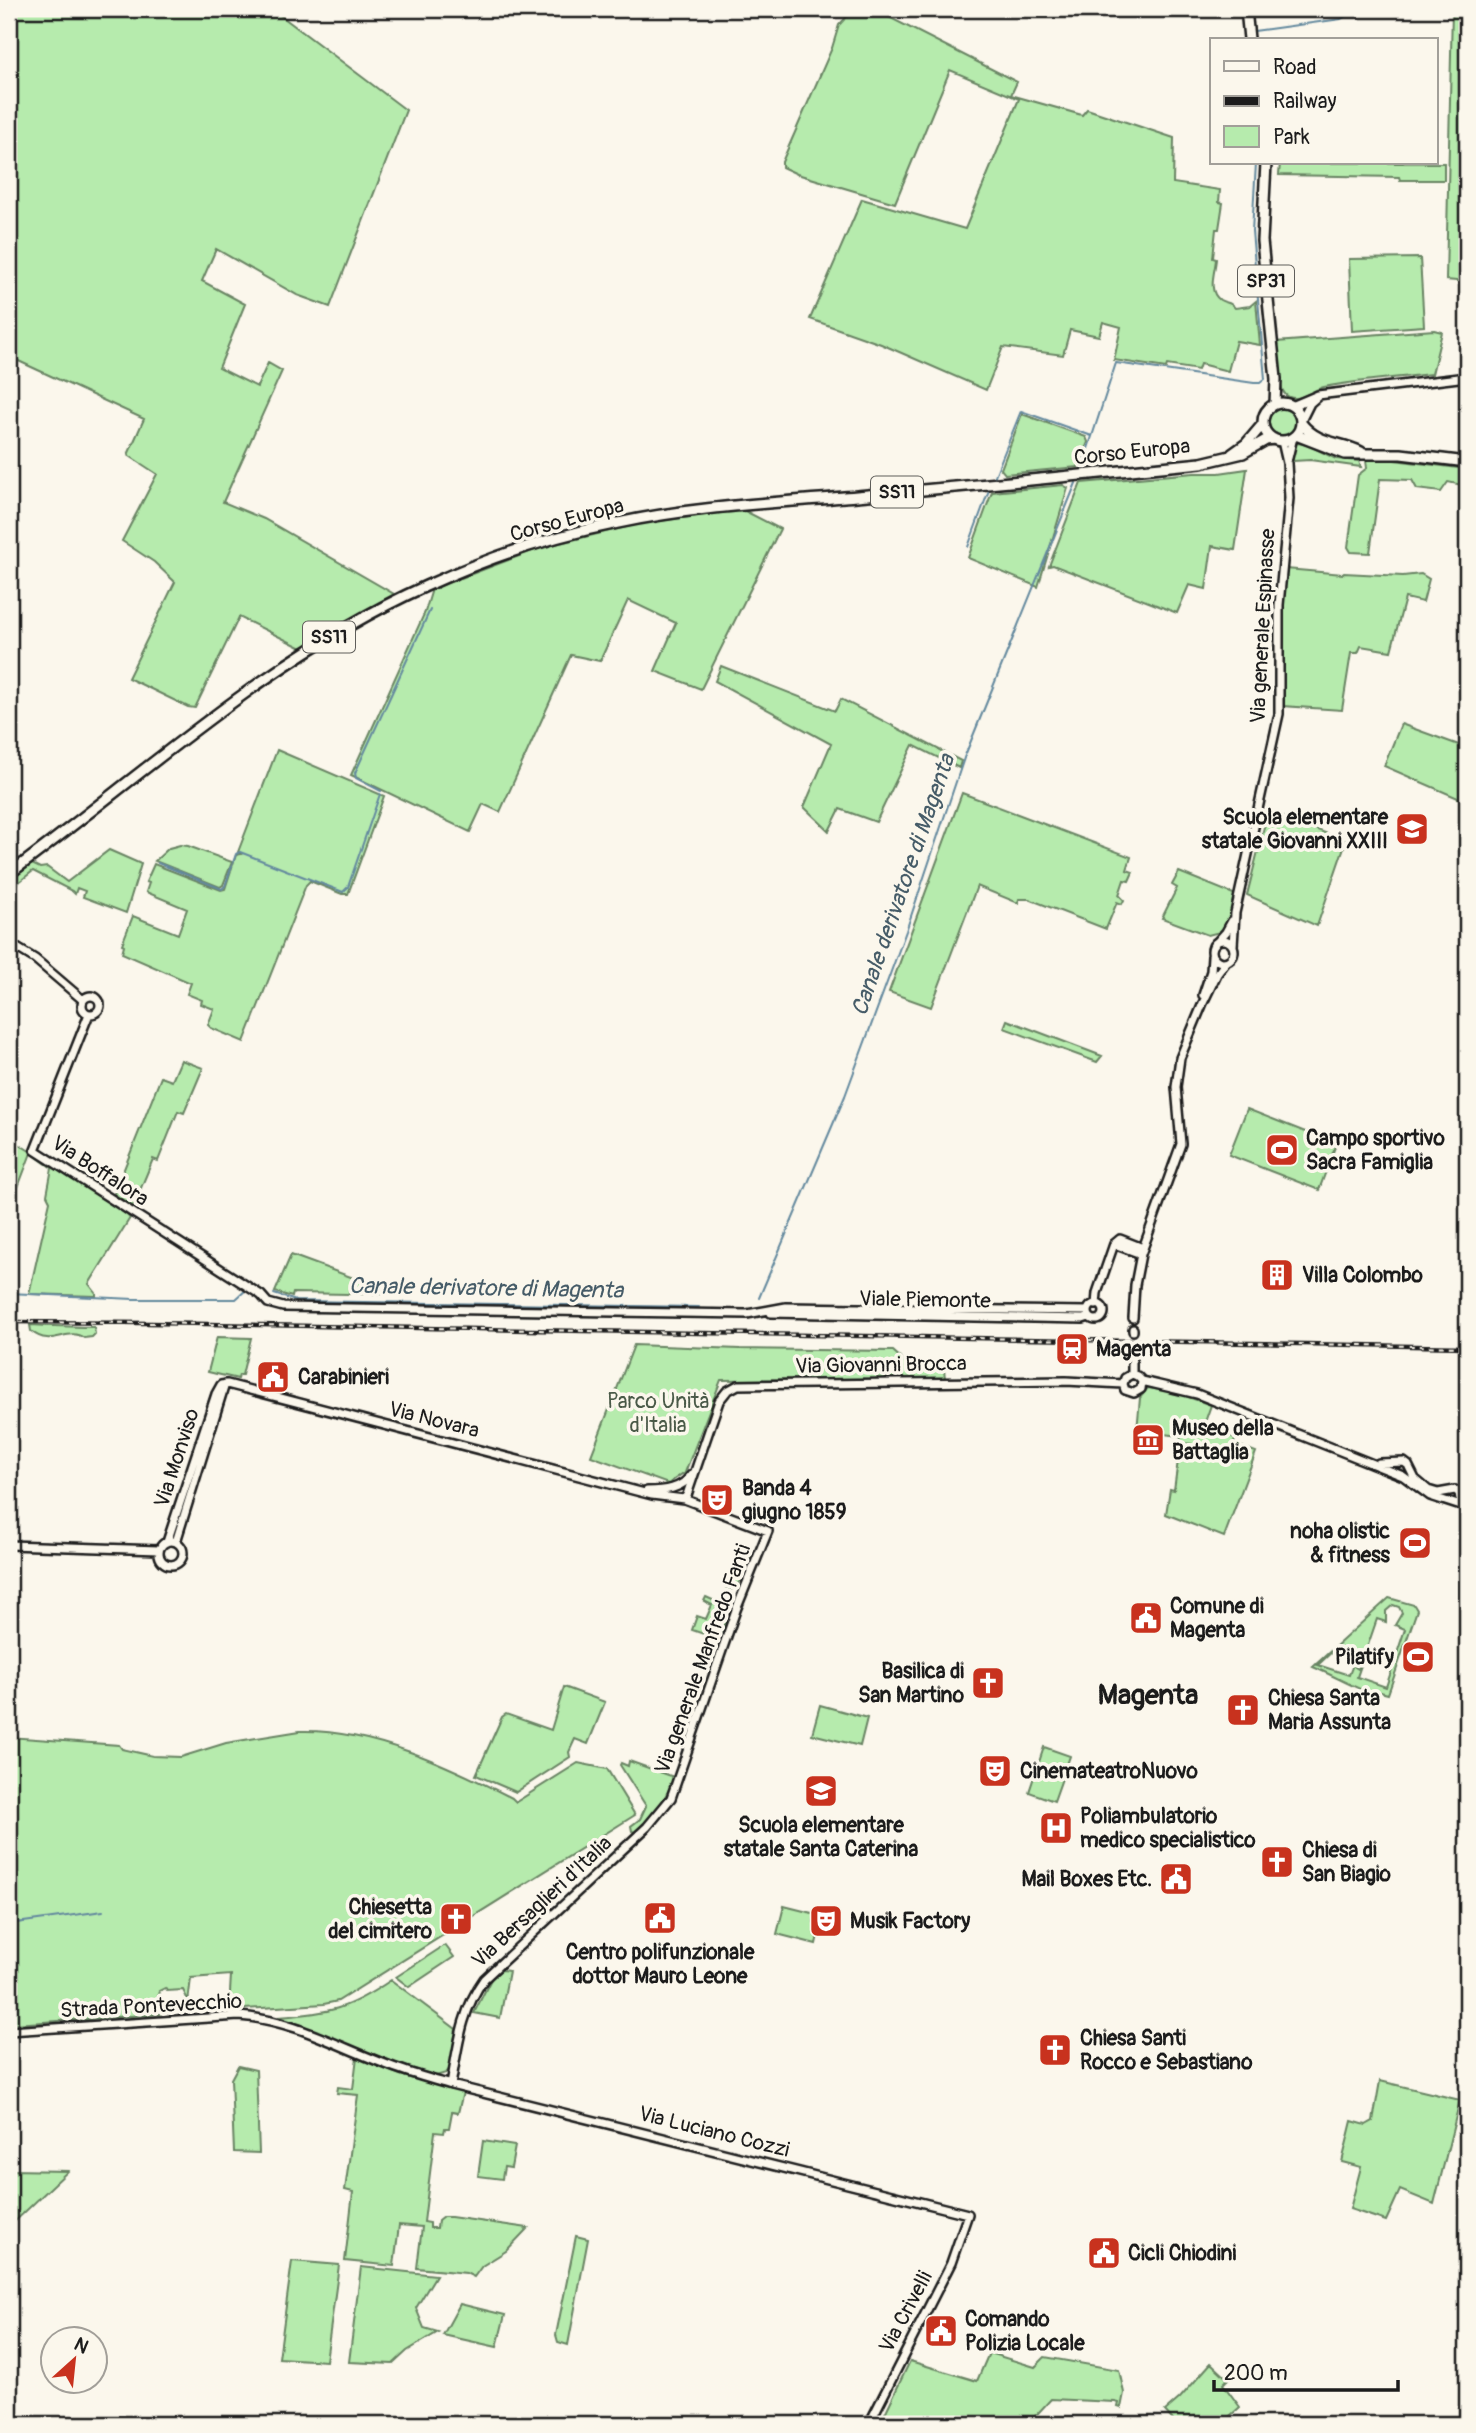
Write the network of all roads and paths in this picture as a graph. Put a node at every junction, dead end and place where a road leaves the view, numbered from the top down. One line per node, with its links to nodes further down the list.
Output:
1 (1246, 9): 2 (main road)
2 (1250, 38)
3 (1266, 164): 5 (main road, SP31)
4 (1467, 377): 6 (street)
5 (1276, 379): 7 (main road, SP31); 8 (main road, SP31)
6 (1318, 395): 8 (street); 9 (street)
7 (1275, 404): 8 (main road); 10 (main road)
8 (1291, 405): 9 (main road)
9 (1301, 422): 11 (main road); 13 (main road)
10 (1263, 424): 12 (main road); 14 (main road)
11 (1294, 436): 12 (main road); 13 (main road); 16 (street, Via generale Espinasse)
12 (1278, 440): 14 (main road, Corso Europa); 16 (street, Via generale Espinasse)
13 (1363, 453): 15 (main road)
14 (1228, 457): 17 (main road, Corso Europa / SS11)
15 (1467, 462)
16 (1287, 463): 18 (street, Via generale Espinasse)
17 (9, 874)
18 (1235, 913): 19 (street, Via generale Espinasse); 21 (street, Via generale Espinasse)
19 (1216, 942): 21 (street); 22 (street, Via generale Espinasse)
20 (9, 943): 24 (street)
21 (1233, 946): 23 (street, Via generale Espinasse)
22 (1212, 954): 23 (street); 25 (street, Via generale Espinasse)
23 (1226, 962): 25 (street, Via generale Espinasse)
24 (83, 1000): 26 (street); 26 (street)
25 (1203, 1003): 27 (street, Via generale Espinasse)
26 (89, 1014): 28 (street, Via Boffalora)
27 (1142, 1251): 29 (street); 31 (street, Via generale Espinasse)
28 (268, 1303): 30 (street, Viale Piemonte)
29 (1096, 1305): 30 (street); 30 (street)
30 (1089, 1314)
31 (1133, 1318)
32 (1132, 1349): 33 (street)
33 (1132, 1374): 34 (street); 35 (street)
34 (1142, 1381): 35 (street); 37 (street)
35 (1123, 1384): 39 (street, Via Giovanni Brocca)
36 (223, 1385): 42 (street, Via Novara); 45 (street, Via Monviso); 46 (street, Via Monviso)
37 (1371, 1462): 38 (street); 40 (street)
38 (1396, 1463): 40 (street); 40 (street)
39 (695, 1470): 41 (street, Via Giovanni Brocca); 43 (street, Via Giovanni Brocca)
40 (1403, 1473): 44 (street)
41 (678, 1486): 42 (street, Via Novara); 43 (street); 43 (street)
42 (639, 1491): 43 (street, Via Novara)
43 (685, 1497): 49 (street, Via generale Manfredo Fanti)
44 (1467, 1506)
45 (167, 1542): 46 (street); 48 (street)
46 (176, 1542): 48 (street)
47 (9, 1545): 48 (street)
48 (159, 1550)
49 (671, 1798): 51 (street, Via Bersaglieri d'Italia)
50 (9, 2031): 51 (street, Strada Pontevecchio)
51 (452, 2085): 52 (street, Via Luciano Cozzi)
52 (968, 2214): 53 (street, Via Crivelli)
53 (869, 2424)

